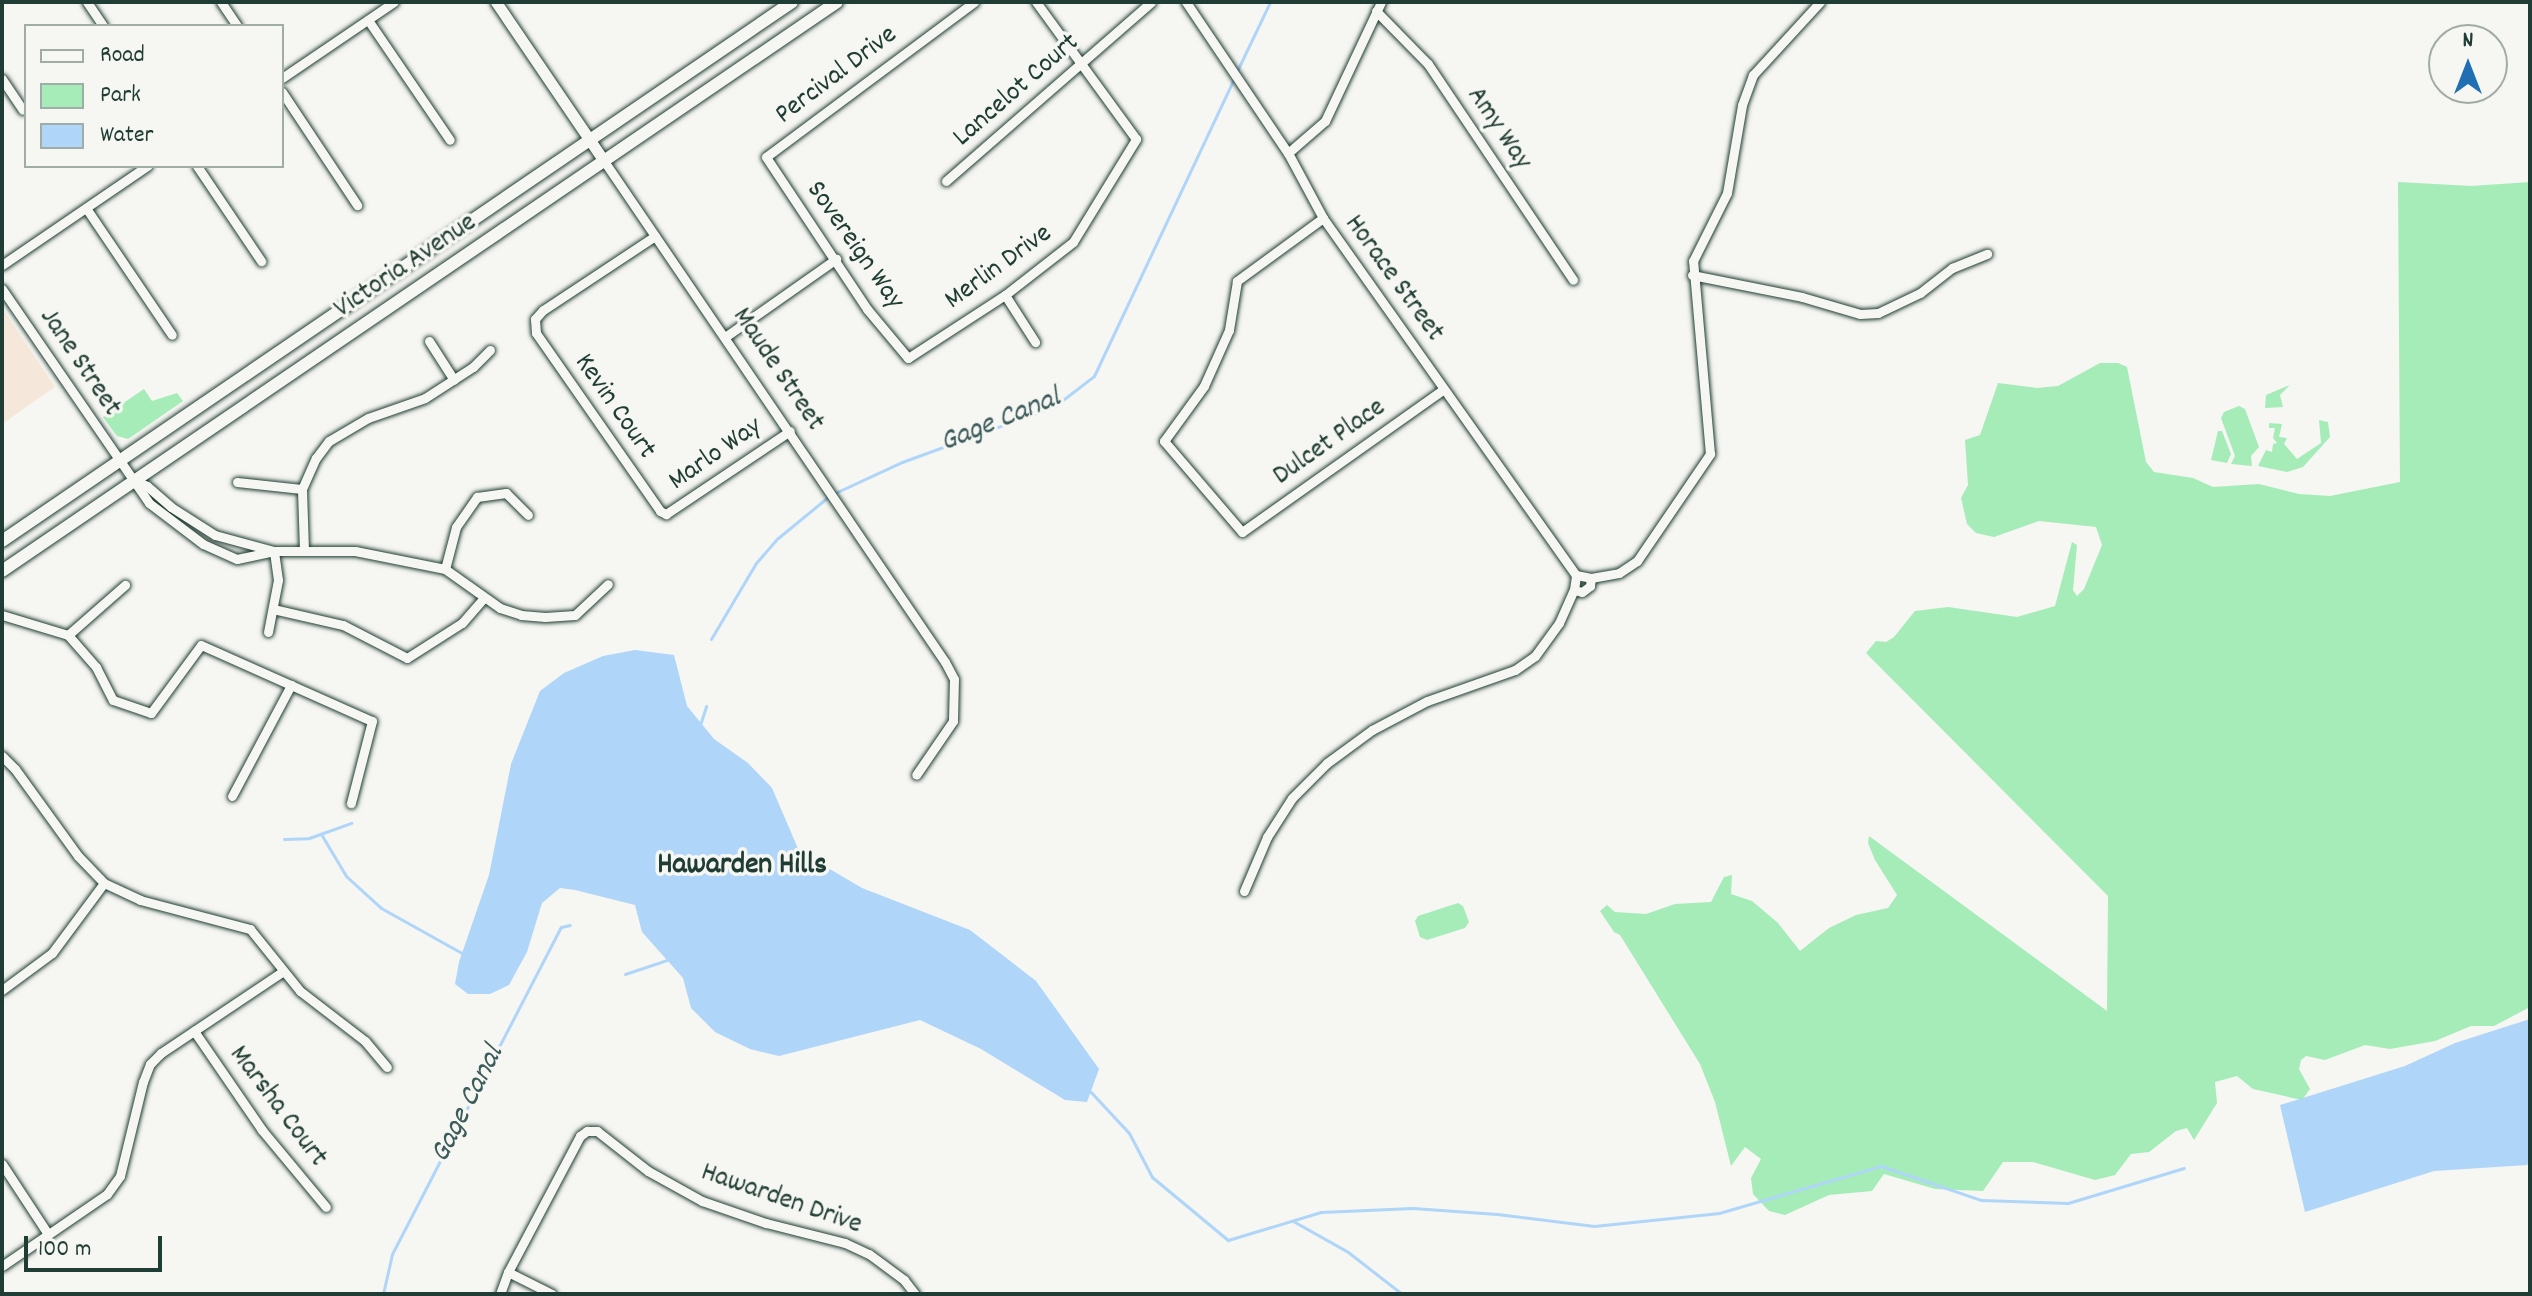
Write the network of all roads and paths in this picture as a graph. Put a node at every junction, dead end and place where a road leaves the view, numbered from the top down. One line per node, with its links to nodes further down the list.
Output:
1 (87, 2): 14 (street)
2 (221, 2): 15 (street)
3 (394, 2): 13 (street)
4 (496, 2): 22 (street, Maude Street)
5 (792, 2): 22 (main road, Victoria Avenue)
6 (837, 2): 25 (main road, Victoria Avenue)
7 (974, 2): 24 (street, Percival Drive)
8 (1036, 2): 16 (street, Merlin Drive)
9 (1151, 2): 16 (street, Lancelot Court)
10 (1186, 2): 23 (street, Horace Street)
11 (1820, 2): 37 (street)
12 (1378, 6): 23 (street); 38 (street, Amy Way)
13 (368, 20): 17 (street); 21 (street)
14 (102, 24)
15 (236, 24)
16 (1083, 65): 28 (street, Lancelot Court); 40 (street, Merlin Drive)
17 (284, 77)
18 (2, 79): 20 (street)
19 (284, 95): 29 (street)
20 (23, 110)
21 (450, 140)
22 (589, 141): 25 (street, Maude Street); 50 (main road, Victoria Avenue)
23 (1288, 153): 31 (street, Horace Street)
24 (766, 157): 34 (street, Sovereign Way)
25 (604, 161): 32 (street, Maude Street); 51 (main road, Victoria Avenue)
26 (144, 168): 30 (street)
27 (198, 168): 35 (street)
28 (946, 181)
29 (357, 205)
30 (86, 208): 36 (street); 41 (street)
31 (1323, 218): 48 (street, Horace Street); 48 (street, Dulcet Place)
32 (655, 236): 42 (street, Maude Street); 54 (street, Kevin Court)
33 (1987, 254): 37 (street)
34 (836, 259): 42 (street); 46 (street, Sovereign Way)
35 (261, 261)
36 (2, 265)
37 (1692, 275): 62 (street)
38 (1573, 280)
39 (2, 289): 50 (street, Jane Street)
40 (1005, 295): 44 (street); 46 (street, Merlin Drive)
41 (172, 335)
42 (725, 337): 49 (street, Maude Street)
43 (429, 341): 47 (street)
44 (1035, 342)
45 (490, 350): 47 (street)
46 (908, 358)
47 (454, 380): 53 (street)
48 (1444, 389): 61 (street, Horace Street)
49 (790, 431): 54 (street, Marlo Way); 73 (street, Maude Street)
50 (120, 461): 51 (street, Jane Street); 56 (main road, Victoria Avenue)
51 (134, 480): 58 (street); 58 (street, Jane Street); 60 (main road, Victoria Avenue)
52 (237, 482): 53 (street)
53 (302, 489): 57 (street)
54 (666, 514)
55 (528, 515): 59 (street)
56 (2, 541)
57 (304, 550): 58 (street); 59 (street)
58 (274, 551): 67 (street)
59 (445, 569): 66 (street)
60 (2, 571)
61 (1576, 575): 62 (street); 65 (street)
62 (1591, 578): 65 (street)
63 (608, 584): 66 (street)
64 (125, 585): 70 (street)
65 (1574, 590): 77 (street)
66 (484, 598): 67 (street)
67 (273, 609): 69 (street)
68 (2, 615): 70 (street)
69 (268, 632)
70 (68, 635): 71 (street)
71 (291, 685): 74 (street); 75 (street)
72 (2, 756): 76 (street)
73 (916, 775)
74 (232, 796)
75 (351, 803)
76 (104, 883): 78 (street); 79 (street)
77 (1244, 891)
78 (282, 972): 80 (street); 81 (street)
79 (2, 990)
80 (194, 1031): 83 (street, Marsha Court); 84 (street)
81 (387, 1067)
82 (2, 1164): 84 (street)
83 (326, 1207)
84 (48, 1234): 85 (street)
85 (2, 1266)
86 (508, 1272): 87 (street); 88 (street); 89 (street, Hawarden Drive)
87 (500, 1294)
88 (552, 1294)
89 (915, 1294)

